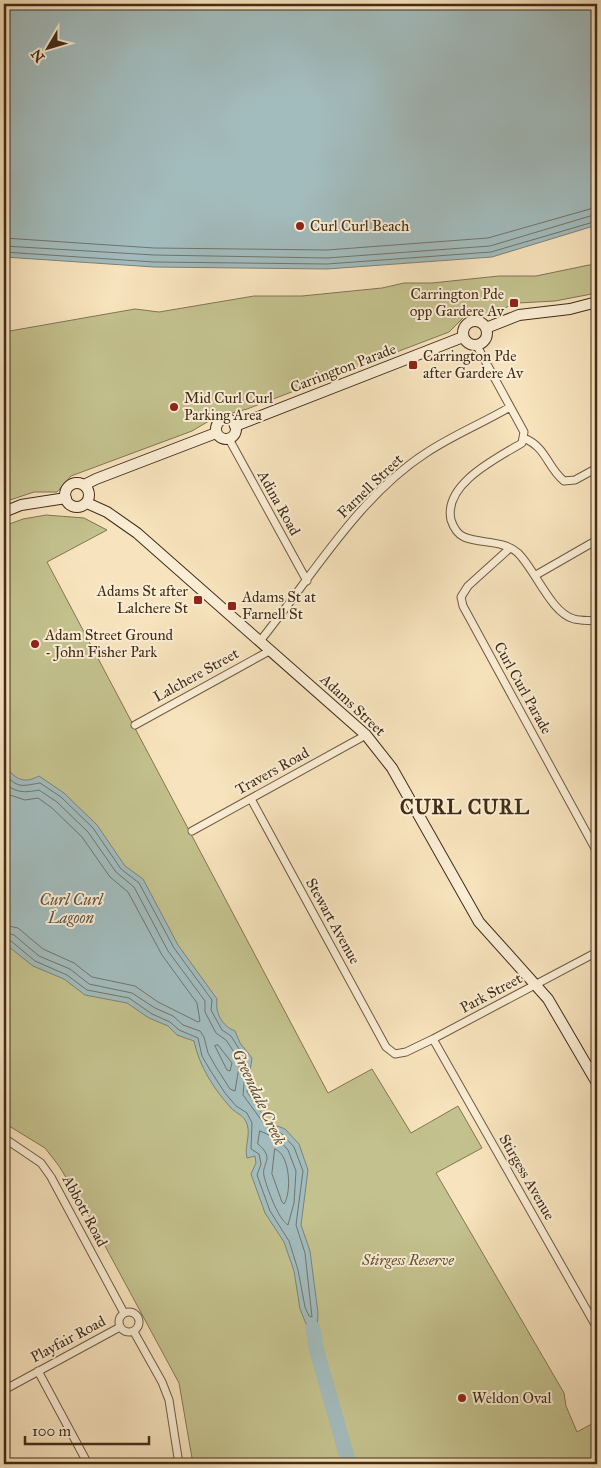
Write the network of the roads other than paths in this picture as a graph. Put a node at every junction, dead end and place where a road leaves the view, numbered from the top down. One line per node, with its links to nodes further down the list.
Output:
1 (597, 302): 2 (main road)
2 (486, 328): 3 (main road); 4 (main road)
3 (463, 337): 4 (main road); 6 (main road, Carrington Parade)
4 (477, 346): 5 (street)
5 (510, 407): 8 (street); 18 (street, Farnell Street)
6 (235, 426): 7 (main road); 9 (main road)
7 (216, 433): 9 (main road); 11 (main road)
8 (524, 438): 10 (street); 16 (street)
9 (229, 439): 18 (street, Adina Road)
10 (597, 468)
11 (84, 485): 12 (main road); 13 (main road)
12 (66, 498): 13 (main road); 14 (main road)
13 (87, 503): 20 (main road, Adams Street)
14 (4, 512)
15 (597, 540): 17 (street)
16 (510, 548): 17 (street); 26 (street, Curl Curl Parade)
17 (536, 575): 19 (street)
18 (307, 581): 20 (street, Farnell Street)
19 (597, 621)
20 (260, 641): 21 (main road, Adams Street)
21 (271, 650): 22 (street, Lalchere Street); 23 (main road, Adams Street)
22 (135, 725)
23 (366, 735): 24 (street, Travers Road); 28 (main road, Adams Street)
24 (251, 799): 25 (street, Travers Road); 30 (street, Stewart Avenue)
25 (192, 831)
26 (597, 852)
27 (597, 952): 28 (street, Park Street)
28 (536, 985): 29 (street, Park Street); 31 (main road, Adams Street)
29 (433, 1039): 30 (street, Park Street); 35 (street, Stirgess Avenue)
30 (395, 1054)
31 (597, 1083)
32 (4, 1138): 33 (street, Abbott Road)
33 (124, 1313): 34 (street); 36 (street, Abbott Road)
34 (120, 1327): 36 (street); 37 (street, Playfair Road)
35 (597, 1328)
36 (134, 1332): 40 (street, Abbott Road)
37 (38, 1372): 38 (street, Playfair Road); 39 (street)
38 (4, 1390)
39 (88, 1464)
40 (179, 1464)

